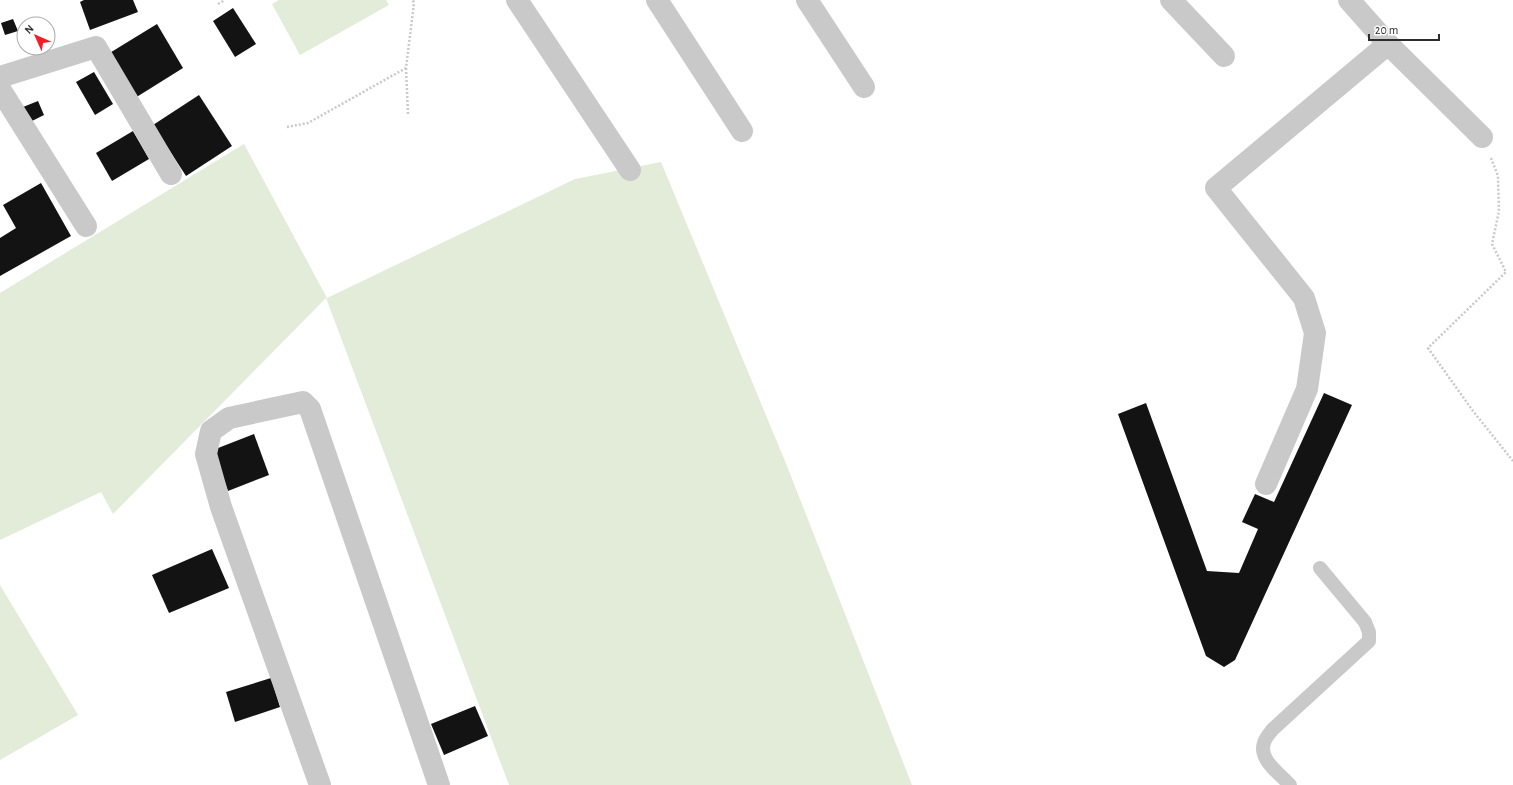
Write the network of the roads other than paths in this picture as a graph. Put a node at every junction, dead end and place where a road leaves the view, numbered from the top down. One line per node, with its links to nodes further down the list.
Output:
1 (517, 0): 13 (street)
2 (657, 0): 11 (street)
3 (807, 0): 9 (street)
4 (1171, 0): 7 (street)
5 (1349, 0): 6 (street)
6 (1388, 44): 12 (street); 16 (street)
7 (1224, 56)
8 (0, 77): 14 (street)
9 (864, 87)
10 (0, 89): 15 (street)
11 (742, 131)
12 (1482, 137)
13 (630, 170)
14 (171, 174)
15 (86, 226)
16 (1266, 484)
17 (1320, 568): 20 (lane)
18 (320, 785): 19 (street)
19 (439, 785)
20 (1290, 785)

